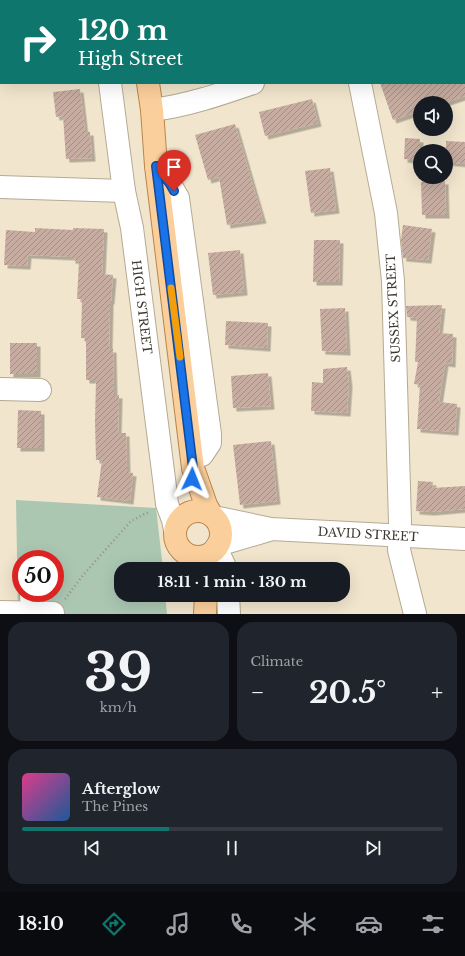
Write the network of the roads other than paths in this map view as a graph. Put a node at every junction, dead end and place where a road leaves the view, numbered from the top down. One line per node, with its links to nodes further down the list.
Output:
1 (110, 84): 7 (street, HIGH STREET)
2 (148, 84): 5 (main road)
3 (250, 84): 5 (street)
4 (360, 84): 14 (street, SUSSEX STREET)
5 (152, 110): 10 (main road)
6 (0, 187): 7 (street)
7 (124, 191): 13 (street, HIGH STREET)
8 (0, 389): 9 (street)
9 (40, 390)
10 (193, 463): 11 (main road); 13 (main road)
11 (212, 516): 12 (street, DAVID STREET); 13 (main road); 16 (main road)
12 (270, 529): 14 (street, DAVID STREET); 16 (street, DAVID STREET)
13 (178, 532): 16 (main road); 17 (main road, HIGH STREET)
14 (400, 536): 15 (street, DAVID STREET); 24 (street, SUSSEX STREET)
15 (465, 539)
16 (214, 553): 18 (street)
17 (190, 562)
18 (221, 562)
19 (228, 602): 23 (street)
20 (32, 603): 21 (street); 22 (street)
21 (58, 608)
22 (0, 612)
23 (229, 614)
24 (416, 614)

